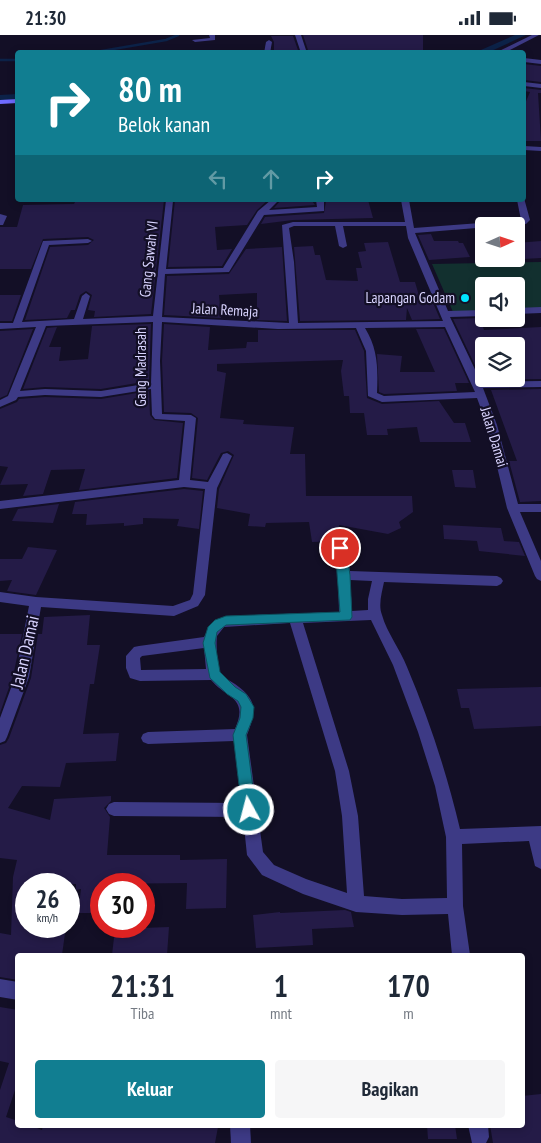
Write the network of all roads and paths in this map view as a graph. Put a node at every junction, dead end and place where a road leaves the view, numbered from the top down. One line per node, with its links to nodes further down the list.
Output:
1 (212, 35): 4 (street)
2 (298, 35): 7 (street)
3 (536, 35): 8 (street)
4 (195, 40)
5 (269, 41): 6 (street)
6 (268, 50)
7 (303, 50)
8 (504, 50)
9 (526, 60): 10 (street)
10 (541, 62)
11 (526, 84): 12 (street)
12 (541, 87)
13 (15, 101): 14 (main road)
14 (0, 102)
15 (526, 148): 16 (street)
16 (541, 149)
17 (169, 202): 27 (street, Gang Sawah VI)
18 (272, 202): 22 (street)
19 (320, 202): 22 (street)
20 (405, 202): 24 (street, Jalan Damai)
21 (522, 202): 24 (street)
22 (260, 213): 27 (street)
23 (340, 224): 24 (street); 26 (street); 38 (street)
24 (409, 227): 33 (street, Jalan Damai)
25 (88, 241): 37 (street)
26 (343, 246)
27 (163, 272): 32 (street, Gang Sawah VI)
28 (86, 296): 34 (street)
29 (541, 310): 30 (street)
30 (525, 311)
31 (475, 314): 33 (street, Jalan Remaja)
32 (156, 319): 34 (street, Jalan Remaja); 38 (street, Jalan Remaja); 40 (street, Gang Madrasah)
33 (447, 319): 39 (street, Jalan Remaja); 42 (street, Jalan Damai)
34 (78, 322): 35 (street, Jalan Remaja)
35 (42, 324): 37 (street, Jalan Remaja); 43 (street)
36 (0, 326): 37 (street, Jalan Remaja)
37 (16, 326)
38 (294, 326): 39 (street, Jalan Remaja)
39 (359, 326): 42 (street)
40 (154, 385): 43 (street); 46 (street, Gang Madrasah)
41 (540, 386): 42 (street)
42 (479, 390): 49 (street, Jalan Damai)
43 (13, 394): 44 (street)
44 (0, 404)
45 (227, 456): 47 (street)
46 (184, 483): 47 (street); 48 (street)
47 (212, 486): 57 (street)
48 (0, 505)
49 (513, 508): 50 (street); 53 (street, Jalan Damai)
50 (541, 508)
51 (340, 548): 52 (street)
52 (344, 575): 54 (street); 59 (street)
53 (541, 576)
54 (379, 577): 55 (street); 58 (street)
55 (496, 581)
56 (0, 597): 57 (street, Jalan Damai)
57 (36, 602): 64 (street, Jalan Damai)
58 (375, 615): 59 (street); 69 (street)
59 (346, 617): 60 (street)
60 (295, 619): 61 (street); 71 (street)
61 (209, 643): 62 (street); 62 (street)
62 (214, 674): 63 (street)
63 (240, 735): 65 (street); 67 (street)
64 (0, 737)
65 (148, 738)
66 (114, 809): 67 (street)
67 (249, 810): 71 (street)
68 (538, 833): 69 (street); 70 (street)
69 (454, 837): 72 (street)
70 (541, 861)
71 (356, 904): 72 (street)
72 (455, 906): 73 (street)
73 (461, 953)
74 (0, 988): 75 (street)
75 (15, 990)
76 (240, 1128): 77 (street)
77 (241, 1143)

